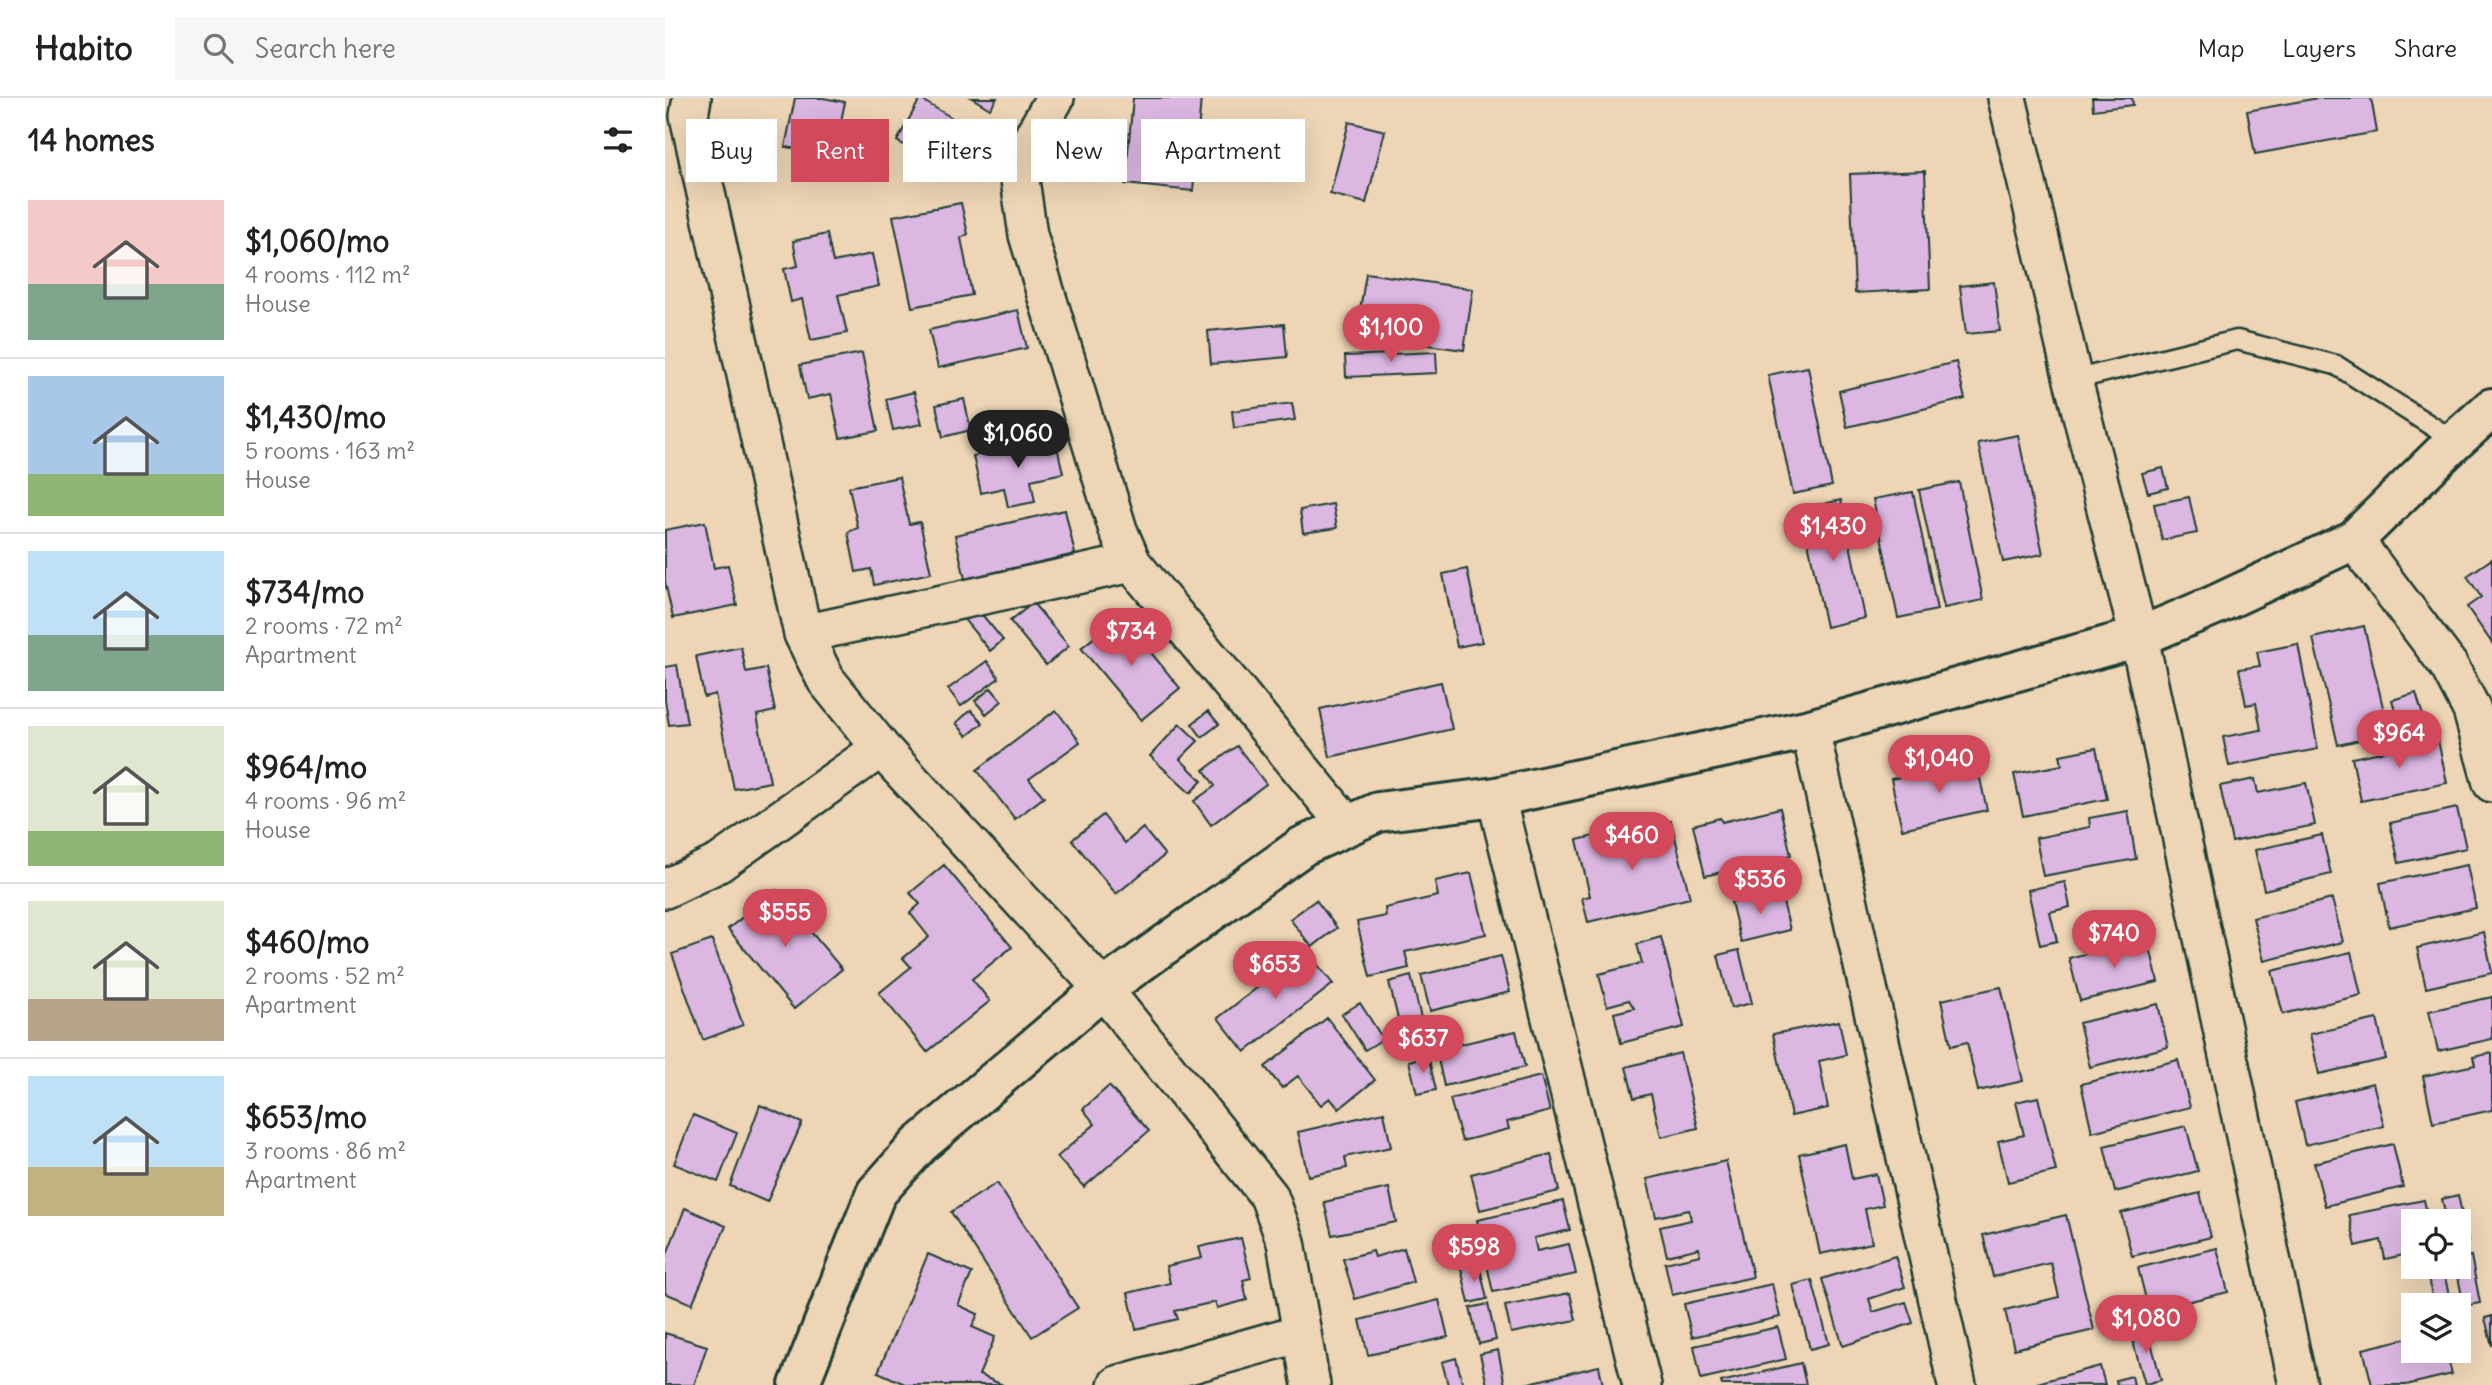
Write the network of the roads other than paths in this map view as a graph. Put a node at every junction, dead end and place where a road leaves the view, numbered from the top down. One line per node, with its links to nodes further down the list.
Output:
1 (692, 98): 9 (street)
2 (1055, 98): 8 (street)
3 (2007, 98): 4 (street)
4 (2073, 380): 6 (lane); 10 (street)
5 (2492, 408): 6 (street)
6 (2455, 440): 7 (street)
7 (2354, 540): 10 (street); 13 (street)
8 (1132, 563): 9 (street); 15 (street)
9 (803, 634): 12 (street)
10 (2139, 637): 11 (street); 24 (street)
11 (1810, 729): 14 (street); 23 (street)
12 (881, 748): 16 (street); 17 (street)
13 (2492, 783)
14 (1496, 797): 15 (street); 22 (street)
15 (1347, 825): 17 (street)
16 (665, 889)
17 (1103, 989): 18 (street); 19 (street)
18 (1301, 1333): 20 (street); 21 (street)
19 (799, 1385)
20 (1117, 1385)
21 (1311, 1385)
22 (1642, 1385)
23 (1957, 1385)
24 (2298, 1385)

